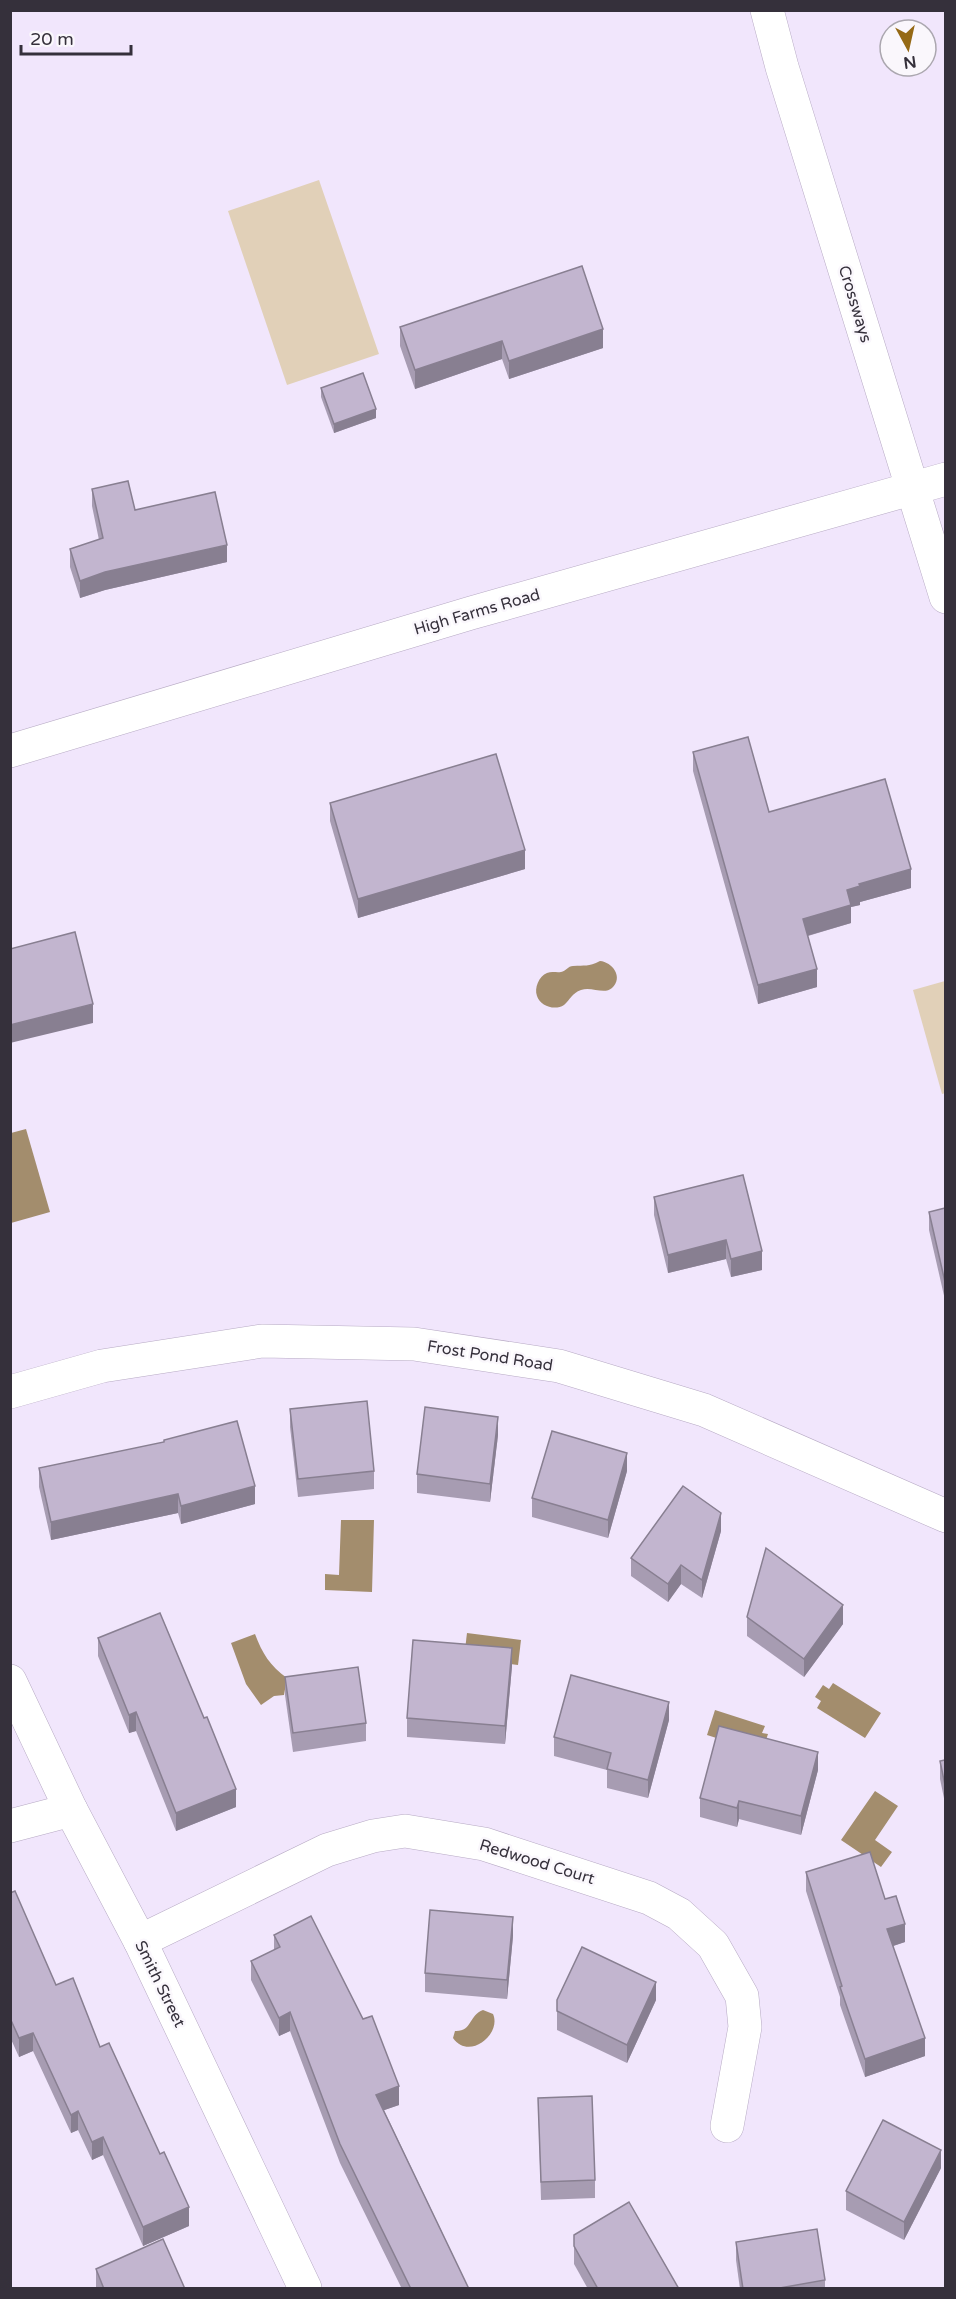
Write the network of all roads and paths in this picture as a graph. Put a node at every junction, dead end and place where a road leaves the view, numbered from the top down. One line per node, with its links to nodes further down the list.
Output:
1 (767, 10): 3 (street, Crossways)
2 (945, 479): 3 (street, High Farms Road)
3 (912, 489): 4 (street, Crossways); 5 (street, High Farms Road)
4 (945, 597)
5 (10, 751)
6 (10, 1392): 7 (street, Frost Pond Road)
7 (945, 1516)
8 (10, 1681): 9 (street, Smith Street)
9 (71, 1810): 10 (street); 11 (street, Smith Street)
10 (10, 1826)
11 (140, 1941): 12 (street, Redwood Court); 13 (street, Smith Street)
12 (727, 2126)
13 (305, 2289)

